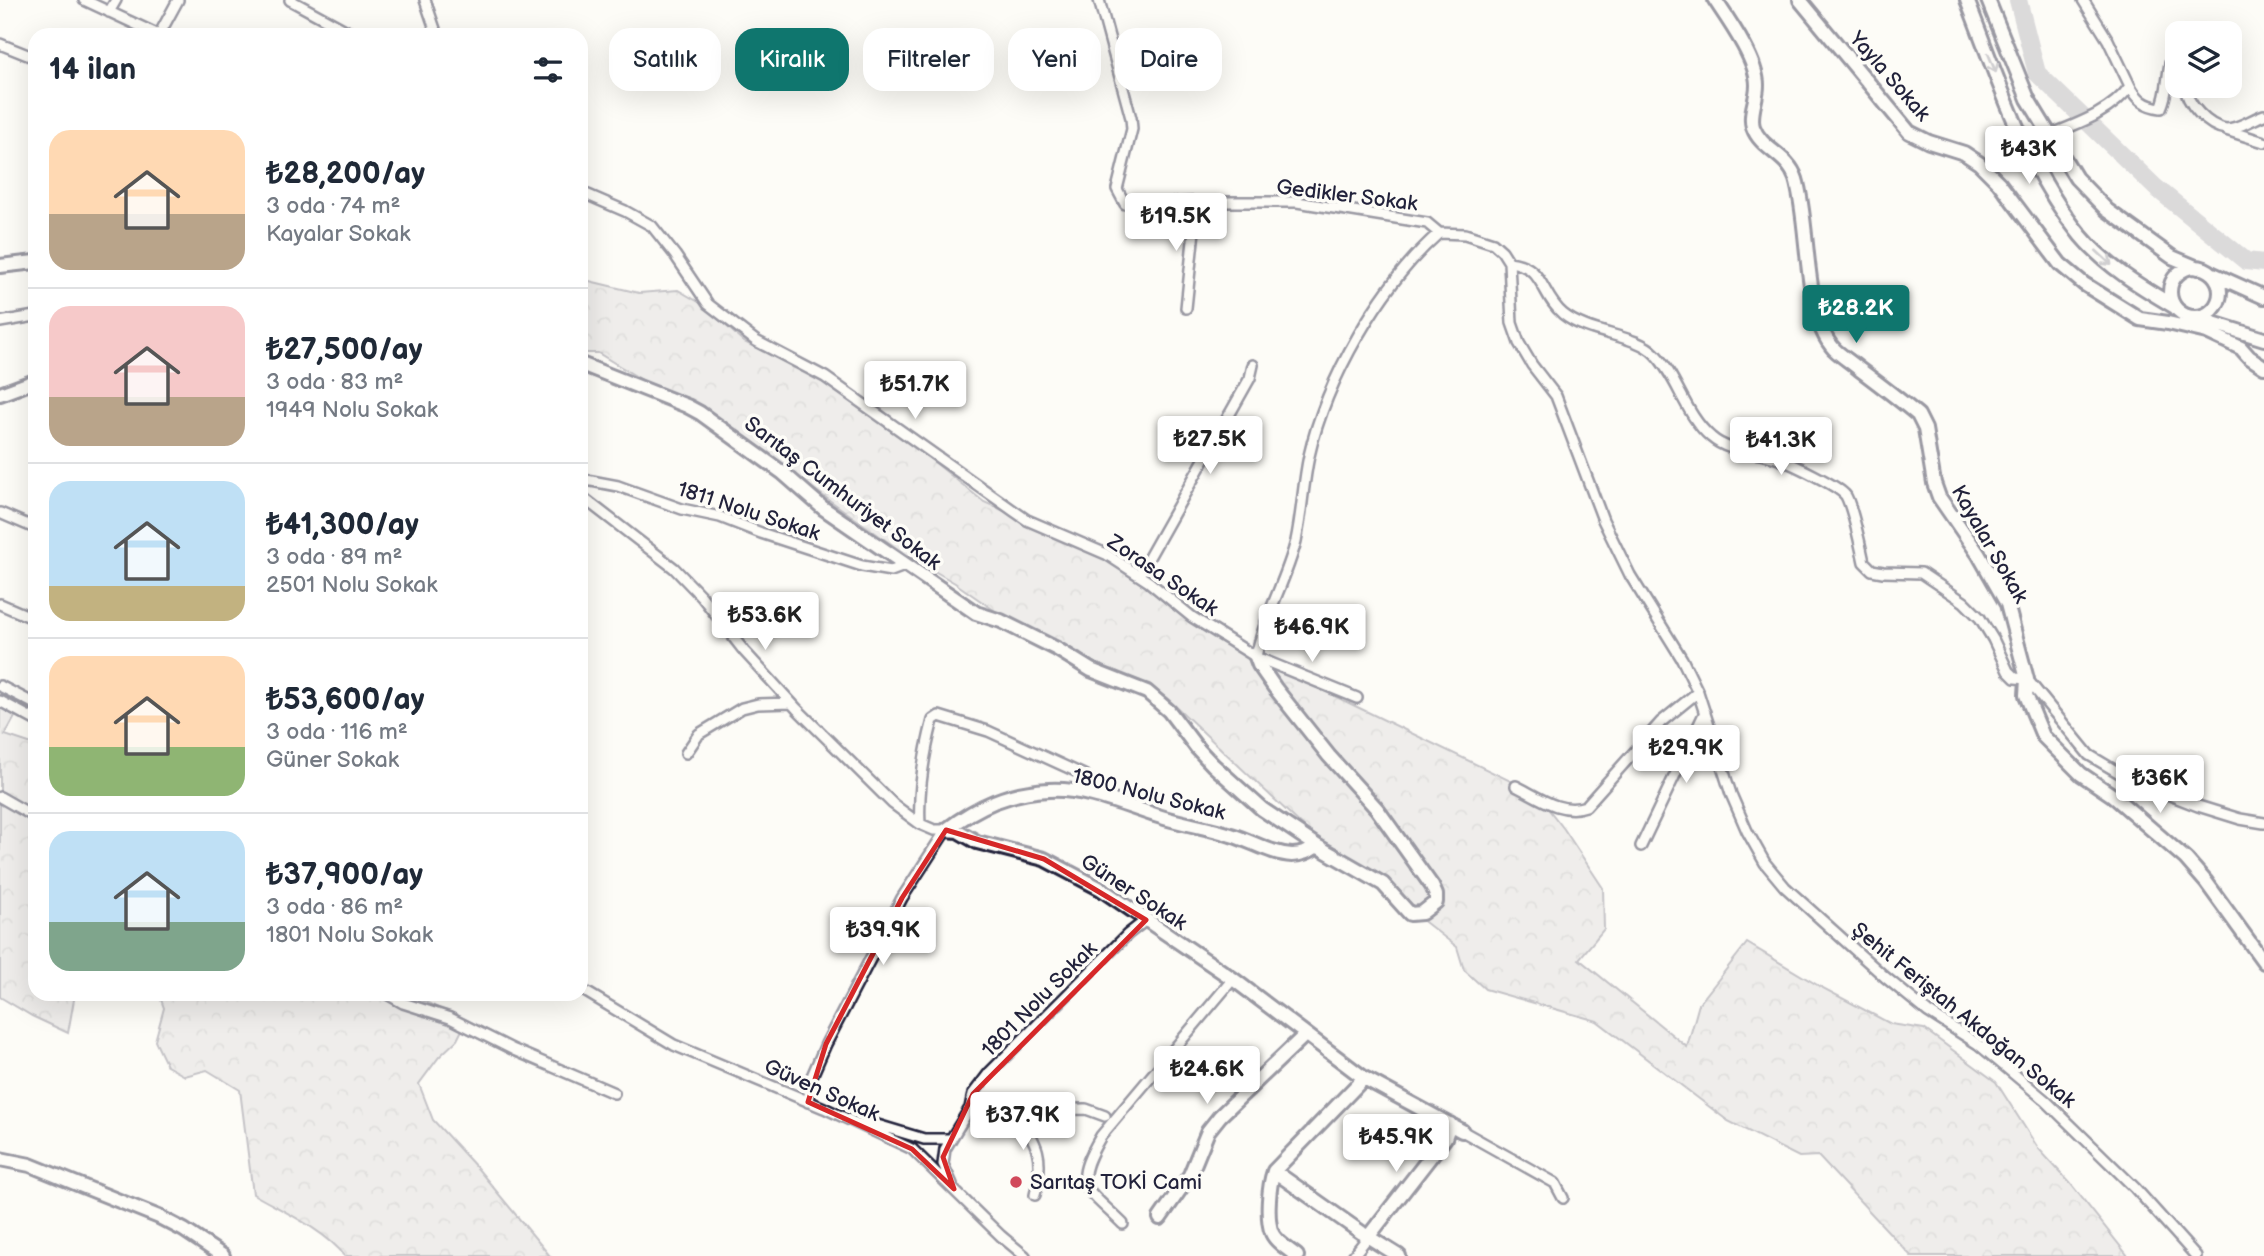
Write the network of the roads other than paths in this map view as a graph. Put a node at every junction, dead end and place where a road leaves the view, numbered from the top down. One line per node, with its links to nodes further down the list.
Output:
1 (84, 0): 12 (street)
2 (116, 0): 12 (street)
3 (178, 0): 14 (street)
4 (290, 0): 15 (street)
5 (425, 0): 16 (street)
6 (1099, 0): 27 (street, Gedikler Sokak)
7 (1716, 0): 55 (street, Kayalar Sokak)
8 (1800, 0): 43 (street, Yayla Sokak)
9 (1967, 0): 36 (street, one-way to 36)
10 (1988, 0): 24 (street)
11 (2083, 0): 19 (street)
12 (109, 12): 13 (street)
13 (144, 28)
14 (163, 28)
15 (341, 28)
16 (435, 28)
17 (0, 44): 18 (street)
18 (28, 55)
19 (2130, 86): 20 (street); 24 (street)
20 (2166, 98)
21 (2188, 98): 23 (street)
22 (2264, 115): 23 (street)
23 (2225, 129): 25 (street)
24 (2049, 135): 32 (street)
25 (2264, 142)
26 (588, 195): 51 (street, Zorasa Sokak)
27 (1197, 202): 28 (street, Gedikler Sokak); 35 (street)
28 (1439, 233): 29 (street); 54 (street)
29 (1508, 262): 55 (street); 57 (street)
30 (28, 263): 31 (street)
31 (0, 266)
32 (2198, 268): 33 (street); 36 (street)
33 (2212, 274): 34 (street); 38 (street)
34 (2264, 297)
35 (1186, 307)
36 (2175, 307): 38 (street)
37 (28, 317): 39 (street)
38 (2197, 318): 40 (street)
39 (0, 322)
40 (2264, 339)
41 (1253, 365): 51 (street)
42 (588, 367): 50 (street, Sarıtaş Cumhuriyet Sokak)
43 (2264, 367)
44 (28, 384): 45 (street)
45 (0, 394)
46 (588, 480): 50 (street, 1811 Nolu Sokak)
47 (588, 502): 61 (street, Güner Sokak)
48 (0, 513): 49 (street)
49 (28, 525)
50 (907, 565): 72 (street, Sarıtaş Cumhuriyet Sokak)
51 (1139, 575): 54 (street, Zorasa Sokak)
52 (0, 604): 53 (street)
53 (28, 616)
54 (1256, 657): 58 (street, Zorasa Sokak); 72 (street, Sarıtaş Cumhuriyet Sokak)
55 (2027, 679): 69 (street); 75 (street, Kayalar Sokak)
56 (0, 686): 59 (street)
57 (1698, 692): 62 (street); 65 (street)
58 (1357, 698)
59 (28, 700)
60 (0, 701): 63 (street)
61 (791, 703): 64 (street); 70 (street, Güner Sokak)
62 (1705, 712): 73 (street); 102 (street, Şehit Feriştah Akdoğan Sokak)
63 (28, 716)
64 (686, 753)
65 (1516, 786)
66 (0, 797): 68 (street)
67 (1116, 802): 70 (street); 71 (street, 1800 Nolu Sokak); 72 (street, 1800 Nolu Sokak)
68 (28, 813)
69 (2264, 823)
70 (920, 824): 71 (street, Güner Sokak)
71 (946, 830): 74 (street, Güner Sokak); 82 (street, 1800 Nolu Sokak)
72 (1317, 846)
73 (1641, 846)
74 (1146, 920): 76 (street, Güner Sokak); 84 (street, 1801 Nolu Sokak)
75 (2264, 962)
76 (1233, 979): 79 (street, Güner Sokak); 95 (street)
77 (588, 993): 82 (street, Güven Sokak)
78 (399, 1001): 81 (street)
79 (1304, 1035): 80 (street, Güner Sokak); 94 (street)
80 (1364, 1078): 87 (street, Güner Sokak); 90 (street)
81 (614, 1093)
82 (808, 1102): 86 (street, Güven Sokak)
83 (1014, 1110): 84 (street); 85 (street); 92 (street)
84 (968, 1111): 88 (street, 1801 Nolu Sokak)
85 (1105, 1116)
86 (862, 1125): 88 (street); 91 (street, Güven Sokak)
87 (1456, 1128): 93 (street, Güner Sokak); 96 (street)
88 (951, 1139): 91 (street, 1801 Nolu Sokak)
89 (0, 1160): 97 (street)
90 (1274, 1171): 96 (street); 99 (street)
91 (954, 1189): 98 (street, Güven Sokak)
92 (1035, 1195)
93 (1563, 1198)
94 (1160, 1218)
95 (1123, 1224)
96 (1368, 1237): 100 (street); 101 (street)
97 (223, 1256)
98 (1025, 1256)
99 (1297, 1256)
100 (1353, 1256)
101 (1399, 1256)
102 (2196, 1256)

